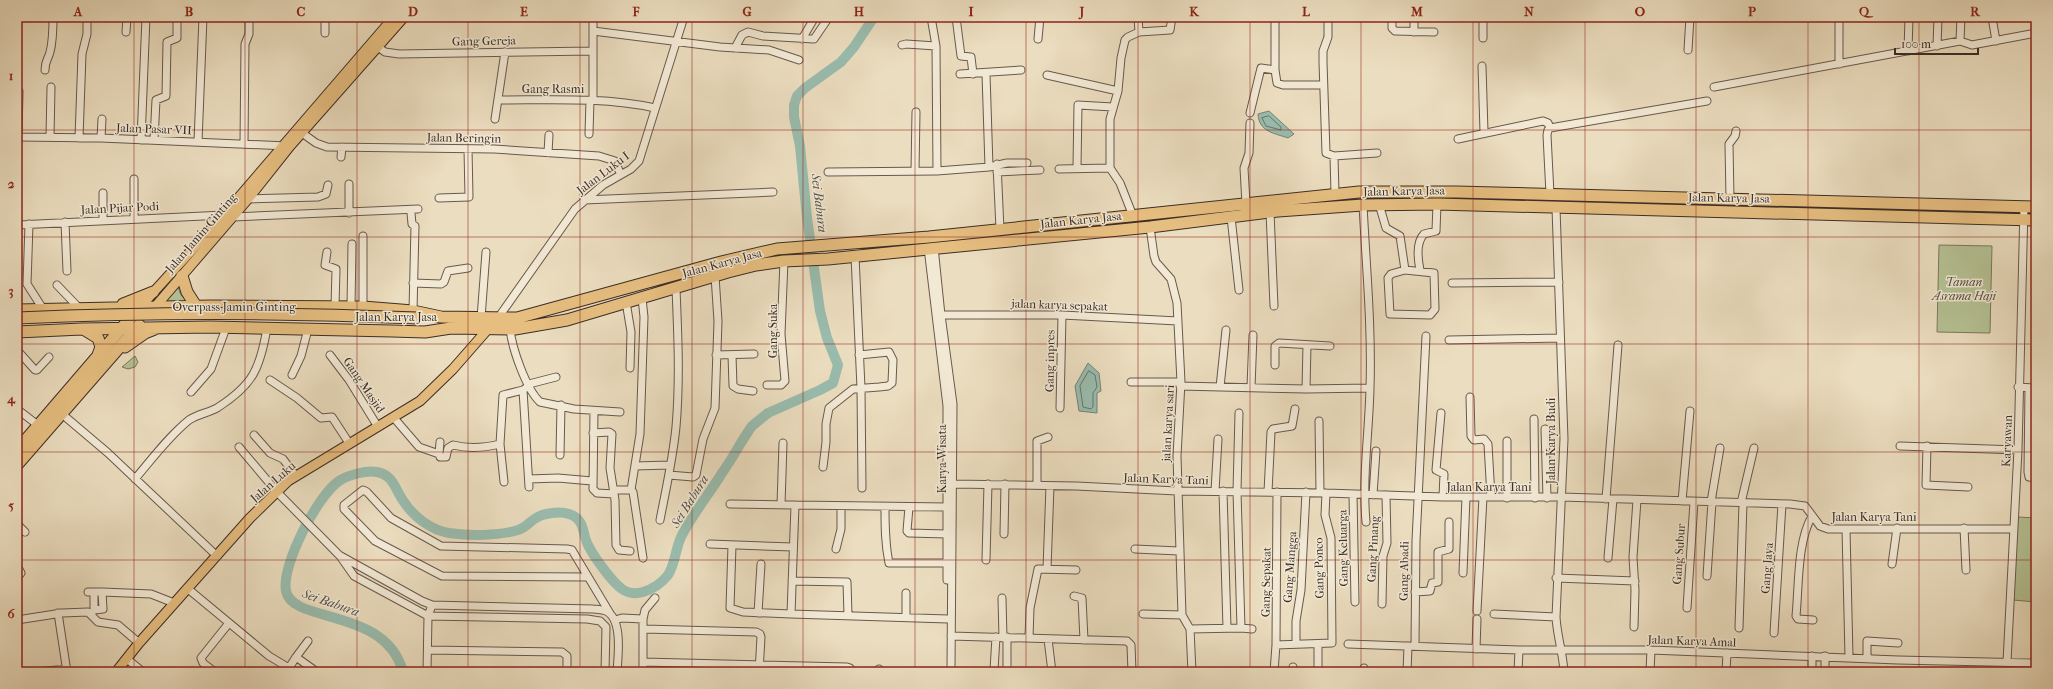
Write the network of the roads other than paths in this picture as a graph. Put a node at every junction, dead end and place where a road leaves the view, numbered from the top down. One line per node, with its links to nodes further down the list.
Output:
1 (53, 17): 56 (street)
2 (87, 17): 86 (street)
3 (127, 17): 32 (street)
4 (146, 17): 89 (street)
5 (177, 17): 90 (street)
6 (203, 17): 91 (street)
7 (250, 17): 92 (street)
8 (325, 17): 36 (street)
9 (394, 17): 93 (main road, Jalan Jamin Ginting)
10 (404, 17): 47 (main road, Jalan Jamin Ginting)
11 (593, 17): 31 (street)
12 (684, 17): 41 (street, Jalan Luku I)
13 (814, 17): 39 (street)
14 (829, 17): 39 (street)
15 (931, 17): 45 (street)
16 (956, 17): 60 (street)
17 (1040, 17): 40 (street)
18 (1138, 17): 33 (street)
19 (1172, 17): 33 (street)
20 (1276, 17): 58 (street)
21 (1328, 17): 63 (street)
22 (1392, 17): 34 (street)
23 (1414, 17): 34 (street)
24 (1483, 17): 38 (street)
25 (1690, 17): 49 (street)
26 (1839, 17): 54 (street)
27 (1909, 17): 51 (street)
28 (1938, 17): 46 (street)
29 (1960, 17): 42 (street)
30 (1992, 17): 43 (street)
31 (593, 31): 41 (street); 50 (street)
32 (126, 32)
33 (1139, 32): 67 (street)
34 (1414, 32): 35 (street)
35 (1434, 32)
36 (325, 33)
37 (2036, 33): 43 (street)
38 (1484, 38)
39 (802, 39): 48 (street)
40 (1038, 39)
41 (677, 41): 48 (street); 72 (street, Jalan Luku I)
42 (1960, 41): 43 (street); 46 (street)
43 (1996, 41)
44 (902, 46): 45 (street)
45 (936, 46): 107 (street)
46 (1937, 46): 51 (street)
47 (378, 47): 52 (street, Gang Gereja); 81 (main road, Jalan Jamin Ginting)
48 (735, 48): 53 (street)
49 (1688, 50)
50 (593, 51): 52 (street, Gang Gereja); 69 (street)
51 (1908, 51): 54 (street)
52 (505, 52): 68 (street)
53 (799, 60)
54 (1839, 64): 65 (street)
55 (1482, 66): 80 (street)
56 (45, 70)
57 (1021, 70): 61 (street)
58 (1275, 70): 63 (street); 74 (street)
59 (960, 74): 60 (street)
60 (972, 74): 61 (street)
61 (986, 74): 101 (street)
62 (1047, 75): 67 (street)
63 (1322, 85): 98 (street)
64 (51, 87): 85 (street)
65 (1714, 87)
66 (19, 91): 84 (street)
67 (1118, 91): 71 (street)
68 (499, 100): 69 (street, Gang Rasmi); 76 (street)
69 (591, 100): 72 (street, Gang Rasmi); 82 (street)
70 (1707, 101): 78 (street)
71 (1113, 107): 102 (street); 104 (street)
72 (655, 108): 110 (street, Jalan Luku I)
73 (916, 112): 109 (street)
74 (1250, 113)
75 (102, 119): 87 (street)
76 (496, 119)
77 (1250, 123): 122 (street)
78 (1550, 128): 80 (street); 117 (street)
79 (1736, 131): 120 (street)
80 (1484, 132): 88 (street)
81 (302, 133): 93 (main road, Jalan Jamin Ginting); 94 (street, Jalan Beringin)
82 (589, 134)
83 (549, 135): 96 (street)
84 (17, 137): 85 (street, Jalan Pasar VII)
85 (50, 137): 86 (street, Jalan Pasar VII)
86 (79, 138): 87 (street, Jalan Pasar VII)
87 (101, 138): 89 (street, Jalan Pasar VII)
88 (1458, 139)
89 (141, 140): 90 (street, Jalan Pasar VII)
90 (154, 140): 91 (street, Jalan Pasar VII)
91 (198, 142): 92 (street, Jalan Pasar VII)
92 (244, 143): 93 (street, Jalan Pasar VII)
93 (286, 146): 119 (main road, Jalan Jamin Ginting); 134 (main road, Jalan Jamin Ginting)
94 (342, 147): 95 (street, Jalan Beringin); 99 (street)
95 (468, 149): 96 (street, Jalan Beringin); 118 (street)
96 (548, 153): 110 (street, Jalan Beringin)
97 (1377, 153): 98 (street)
98 (1334, 156): 116 (street)
99 (341, 157)
100 (1026, 163): 103 (street)
101 (989, 167): 103 (street); 107 (street)
102 (1077, 167)
103 (997, 168): 106 (street); 145 (street)
104 (1110, 168): 105 (street); 135 (street)
105 (1059, 169)
106 (1040, 170)
107 (937, 171): 109 (street)
108 (828, 172): 109 (street)
109 (915, 172)
110 (620, 173): 121 (street, Jalan Luku I)
111 (134, 179): 137 (street)
112 (349, 184): 132 (street)
113 (328, 185): 119 (street)
114 (774, 192): 121 (street)
115 (103, 193): 139 (street)
116 (1335, 194): 117 (highway, Jalan Karya Jasa); 129 (highway, Jalan Karya Jasa)
117 (1550, 194): 120 (highway, Jalan Karya Jasa)
118 (439, 198)
119 (248, 199): 134 (main road, Jalan Jamin Ginting)
120 (1730, 199): 126 (highway, Jalan Karya Jasa)
121 (584, 200): 170 (street, Jalan Luku I)
122 (1246, 204): 129 (highway, Jalan Karya Jasa); 135 (highway, Jalan Karya Jasa)
123 (1379, 204): 124 (highway, Jalan Karya Jasa); 125 (highway, Jalan Karya Jasa); 156 (street)
124 (1437, 204): 130 (highway, Jalan Karya Jasa); 157 (street)
125 (1363, 205): 129 (highway, Jalan Karya Jasa); 237 (street)
126 (1818, 207): 127 (highway, Jalan Karya Jasa); 130 (highway, Jalan Karya Jasa); 138 (highway, Jalan Karya Jasa)
127 (2024, 207): 128 (highway, Jalan Karya Jasa); 138 (street, Karyawan)
128 (2036, 207)
129 (1275, 208): 136 (highway, Jalan Karya Jasa); 173 (street)
130 (1556, 208): 161 (street, Jalan Karya Budi)
131 (418, 209): 132 (street, Jalan Pijar Podi)
132 (349, 213): 134 (street, Jalan Pijar Podi)
133 (411, 213): 162 (street)
134 (228, 216): 137 (street, Jalan Pijar Podi); 159 (main road, Jalan Jamin Ginting); 167 (main road, Jalan Jamin Ginting)
135 (1133, 216): 145 (highway, Jalan Karya Jasa)
136 (1231, 217): 144 (highway, Jalan Karya Jasa); 166 (street)
137 (134, 218): 139 (street, Jalan Pijar Podi)
138 (2024, 219): 140 (highway, Jalan Karya Jasa); 235 (street, Karyawan)
139 (103, 220): 141 (street, Jalan Pijar Podi)
140 (2036, 220)
141 (65, 222): 143 (street, Jalan Pijar Podi); 158 (street)
142 (17, 224): 143 (street, Jalan Pijar Podi)
143 (29, 224): 182 (street)
144 (1150, 227): 148 (highway, Jalan Karya Jasa); 192 (street, jalan karya sari)
145 (1000, 229): 151 (highway, Jalan Karya Jasa)
146 (363, 236): 179 (street)
147 (352, 244): 178 (street)
148 (931, 248): 152 (highway, Jalan Karya Jasa); 184 (street, Karya Wisata); 333 (street, Karya Wisata)
149 (327, 252): 177 (street)
150 (486, 252): 189 (street)
151 (754, 253): 154 (highway); 191 (highway, Jalan Karya Jasa)
152 (855, 256): 153 (highway, Jalan Karya Jasa); 220 (street)
153 (789, 260): 154 (highway, Jalan Karya Jasa); 232 (street, Gang Suka)
154 (756, 265): 160 (highway, Jalan Karya Jasa)
155 (468, 268): 162 (street)
156 (1405, 270): 157 (street); 157 (street)
157 (1420, 270)
158 (67, 271)
159 (182, 276): 171 (highway); 176 (main road, Jalan Jamin Ginting)
160 (715, 276): 165 (highway, Jalan Karya Jasa); 218 (street)
161 (1559, 282): 163 (street); 209 (street, Jalan Karya Budi)
162 (413, 283): 188 (street)
163 (1452, 283)
164 (57, 285): 180 (street)
165 (676, 289): 168 (highway, Jalan Karya Jasa); 280 (street)
166 (1239, 290)
167 (154, 292): 174 (highway); 175 (main road, Jalan Jamin Ginting)
168 (642, 298): 169 (highway, Jalan Karya Jasa); 281 (street)
169 (626, 302): 204 (highway, Jalan Karya Jasa); 225 (street)
170 (507, 305): 190 (street, Jalan Luku I); 191 (street)
171 (196, 306): 172 (highway, Jalan Karya Jasa); 176 (highway, Jalan Karya Jasa)
172 (210, 306): 177 (highway, Jalan Karya Jasa); 194 (highway)
173 (1274, 306)
174 (110, 307): 175 (highway, Jalan Karya Jasa); 181 (highway)
175 (140, 307): 176 (highway, Jalan Karya Jasa); 195 (highway, Jalan Jamin Ginting)
176 (155, 307): 196 (highway, Jalan Jamin Ginting)
177 (335, 307): 178 (highway, Jalan Karya Jasa)
178 (351, 307): 179 (highway, Jalan Karya Jasa)
179 (363, 307): 188 (highway, Jalan Karya Jasa)
180 (79, 308): 181 (highway); 182 (highway)
181 (93, 308): 202 (highway)
182 (44, 309): 183 (highway)
183 (17, 310)
184 (941, 315): 185 (street, jalan karya sepakat); 289 (street, Karya Wisata)
185 (1062, 315): 192 (street, jalan karya sepakat); 245 (street, Gang inpres)
186 (441, 317): 188 (highway, Overpass Jamin Ginting); 189 (highway, Jalan Karya Jasa)
187 (17, 318): 188 (highway, Overpass Jamin Ginting, bridge)
188 (415, 318): 193 (highway, Overpass Jamin Ginting); 201 (highway, Overpass Jamin Ginting)
189 (481, 318): 190 (highway, Jalan Karya Jasa)
190 (498, 318): 191 (highway, Jalan Karya Jasa)
191 (517, 318)
192 (1178, 321): 230 (street, jalan karya sari)
193 (17, 324)
194 (211, 327): 197 (highway, Jalan Karya Jasa); 198 (highway, Jalan Karya Jasa)
195 (120, 328): 196 (highway, Jalan Karya Jasa); 202 (highway, Jalan Karya Jasa); 223 (highway, Jalan Jamin Ginting)
196 (137, 328): 197 (highway, Jalan Karya Jasa); 221 (highway, Jalan Jamin Ginting)
197 (160, 328): 221 (highway)
198 (226, 328): 199 (highway, Jalan Karya Jasa); 242 (street)
199 (267, 328): 200 (highway, Jalan Karya Jasa); 286 (street)
200 (308, 328): 201 (highway, Jalan Karya Jasa); 226 (street)
201 (456, 328): 203 (highway, Jalan Karya Jasa); 211 (main road)
202 (87, 329): 206 (highway, Jalan Karya Jasa); 223 (highway)
203 (488, 329): 204 (highway, Jalan Karya Jasa); 211 (main road, Jalan Luku)
204 (510, 329): 231 (street)
205 (1226, 330): 233 (street)
206 (17, 332)
207 (1253, 335): 234 (street)
208 (1426, 336): 311 (street, Gang Abadi)
209 (1560, 338): 210 (street); 316 (street, Jalan Karya Budi)
210 (1449, 340)
211 (474, 344): 254 (main road, Jalan Luku)
212 (1307, 345): 214 (street); 224 (street); 239 (street)
213 (1618, 345): 320 (street)
214 (1330, 346)
215 (17, 350): 222 (street)
216 (754, 354): 219 (street)
217 (330, 355): 258 (street, Gang Masjid)
218 (716, 355): 219 (street); 284 (street)
219 (732, 355): 241 (street)
220 (859, 355): 236 (street); 236 (street)
221 (112, 356): 253 (highway, Jalan Jamin Ginting)
222 (49, 357)
223 (95, 359): 257 (highway, Jalan Jamin Ginting)
224 (1275, 365)
225 (630, 368)
226 (292, 375)
227 (556, 377): 231 (street)
228 (270, 380): 266 (street)
229 (1131, 382): 230 (street)
230 (1181, 384): 233 (street); 297 (street, jalan karya sari)
231 (530, 385): 240 (street); 244 (street)
232 (767, 385)
233 (1220, 387): 234 (street)
234 (1251, 387): 239 (street)
235 (2018, 387): 238 (street); 275 (street, Karyawan)
236 (861, 388): 282 (street); 295 (street)
237 (1370, 388): 239 (street); 308 (street)
238 (2032, 388): 285 (street)
239 (1306, 389)
240 (523, 390): 268 (street); 287 (street)
241 (753, 391)
242 (191, 392)
243 (1470, 396): 315 (street)
244 (561, 405): 248 (street); 278 (street)
245 (1060, 408)
246 (17, 409): 257 (street)
247 (1295, 409): 303 (street)
248 (594, 411): 250 (street); 260 (street)
249 (1690, 411): 322 (street)
250 (620, 412)
251 (1239, 413): 302 (street)
252 (1441, 413): 312 (street)
253 (62, 414): 279 (highway, Jalan Jamin Ginting); 286 (street)
254 (394, 418): 258 (main road, Jalan Luku); 277 (street)
255 (1534, 419): 318 (street)
256 (1319, 420): 306 (street, Gang Ponco)
257 (38, 426): 274 (highway, Jalan Jamin Ginting)
258 (378, 427): 266 (main road, Jalan Luku)
259 (1545, 429): 319 (street)
260 (592, 433): 287 (street); 301 (street)
261 (254, 435): 283 (street)
262 (1048, 437): 292 (street)
263 (1218, 440): 298 (street)
264 (440, 442): 277 (street)
265 (1507, 442): 317 (street)
266 (349, 443): 283 (main road, Jalan Luku)
267 (783, 443): 327 (street)
268 (500, 444): 277 (street); 288 (street)
269 (1900, 446): 270 (street)
270 (1927, 446): 275 (street); 294 (street)
271 (239, 447): 300 (street)
272 (1720, 448): 324 (street)
273 (1754, 448): 325 (street)
274 (17, 450)
275 (2018, 450): 342 (street, Karyawan)
276 (1376, 451): 309 (street)
277 (439, 454)
278 (560, 455)
279 (17, 465)
280 (670, 465): 281 (street); 284 (street)
281 (635, 466): 296 (street)
282 (823, 467)
283 (295, 475): 300 (main road, Jalan Luku)
284 (669, 475): 335 (street)
285 (2036, 478)
286 (135, 479): 354 (street)
287 (592, 481): 301 (street)
288 (504, 482)
289 (954, 484): 290 (street, Jalan Karya Tani); 415 (street, Karya Wisata)
290 (988, 484): 291 (street, Jalan Karya Tani); 357 (street)
291 (1005, 484): 292 (street, Jalan Karya Tani); 345 (street)
292 (1037, 485): 293 (street, Jalan Karya Tani)
293 (1050, 486): 297 (street, Jalan Karya Tani); 363 (street)
294 (1968, 487)
295 (862, 488)
296 (631, 490): 301 (street); 355 (street)
297 (1177, 491): 298 (street, Jalan Karya Tani); 351 (street, jalan karya sari)
298 (1215, 491): 299 (street, Jalan Karya Tani)
299 (1223, 491): 302 (street, Jalan Karya Tani); 408 (street)
300 (277, 492): 353 (street); 354 (main road, Jalan Luku)
301 (613, 492): 352 (street)
302 (1237, 492): 303 (street, Jalan Karya Tani); 409 (street)
303 (1268, 492): 304 (street, Jalan Karya Tani)
304 (1277, 492): 305 (street, Jalan Karya Tani); 426 (street, Gang Sepakat)
305 (1306, 492): 306 (street, Jalan Karya Tani); 423 (street, Gang Mangga)
306 (1323, 493): 307 (street, Jalan Karya Tani); 424 (street, Gang Ponco)
307 (1353, 494): 308 (street, Jalan Karya Tani); 382 (street, Gang Keluarga)
308 (1364, 494): 309 (street, Jalan Karya Tani); 336 (street)
309 (1373, 495): 310 (street, Jalan Karya Tani)
310 (1386, 495): 311 (street, Jalan Karya Tani); 384 (street, Gang Pinang)
311 (1418, 496): 312 (street, Jalan Karya Tani); 376 (street, Gang Abadi)
312 (1443, 497): 313 (street, Jalan Karya Tani)
313 (1466, 497): 314 (street, Jalan Karya Tani); 366 (street)
314 (1483, 497): 315 (street, Jalan Karya Tani); 428 (street)
315 (1491, 497): 317 (street, Jalan Karya Tani)
316 (1561, 497): 319 (street, Jalan Karya Tani); 320 (street, Jalan Karya Tani); 371 (street, Jalan Karya Budi)
317 (1507, 498): 318 (street, Jalan Karya Tani)
318 (1534, 498): 319 (street, Jalan Karya Tani)
319 (1547, 498)
320 (1610, 499): 321 (street, Jalan Karya Tani); 356 (street)
321 (1636, 500): 322 (street, Jalan Karya Tani); 373 (street)
322 (1682, 501): 323 (street, Jalan Karya Tani)
323 (1694, 502): 324 (street, Jalan Karya Tani); 387 (street, Gang Subur)
324 (1711, 502): 325 (street, Jalan Karya Tani); 368 (street)
325 (1742, 503): 328 (street, Jalan Karya Tani); 410 (street)
326 (730, 504): 327 (street)
327 (781, 504): 329 (street)
328 (1782, 504): 334 (street, Jalan Karya Tani); 414 (street, Gang Jaya)
329 (795, 505): 330 (street); 348 (street)
330 (841, 506): 331 (street); 349 (street)
331 (885, 507): 332 (street); 358 (street)
332 (908, 507): 333 (street); 344 (street)
333 (948, 507): 344 (street, Karya Wisata)
334 (1812, 516): 341 (street, Jalan Karya Tani); 405 (street)
335 (660, 520)
336 (1366, 522)
337 (1449, 522): 376 (street)
338 (17, 524): 343 (street)
339 (1897, 528): 340 (street, Jalan Karya Tani); 341 (street, Jalan Karya Tani); 360 (street)
340 (1964, 528): 342 (street, Jalan Karya Tani); 365 (street)
341 (1846, 529): 436 (street)
342 (2014, 529): 441 (street, Karyawan)
343 (25, 532)
344 (947, 534): 358 (street, Karya Wisata)
345 (1004, 534)
346 (710, 544): 347 (street)
347 (732, 545): 348 (street); 391 (street)
348 (793, 547): 372 (street)
349 (836, 549)
350 (1135, 549): 351 (street)
351 (1179, 551): 396 (street, jalan karya sari)
352 (630, 552)
353 (339, 554): 362 (street); 367 (street)
354 (217, 556): 374 (main road, Jalan Luku)
355 (644, 558)
356 (1608, 558)
357 (986, 560)
358 (947, 563): 403 (street, Karya Wisata)
359 (760, 564): 391 (street)
360 (1892, 564)
361 (17, 566): 370 (street)
362 (360, 568): 367 (street); 381 (street)
363 (1047, 569): 364 (street); 417 (street)
364 (1076, 570)
365 (1966, 570)
366 (1463, 572)
367 (354, 576): 388 (street)
368 (1707, 576)
369 (587, 577): 369 (street); 401 (street)
370 (17, 578)
371 (1556, 578): 373 (street); 398 (street, Jalan Karya Budi)
372 (792, 581): 392 (street); 395 (street)
373 (1635, 582): 407 (street)
374 (187, 588): 383 (main road, Jalan Luku); 406 (street)
375 (102, 592): 383 (street); 389 (street); 389 (street)
376 (1415, 592): 427 (street, Gang Abadi)
377 (906, 593): 399 (street)
378 (1074, 596): 419 (street)
379 (655, 598): 402 (street)
380 (1002, 598): 416 (street)
381 (422, 601): 385 (street); 388 (street)
382 (1355, 602)
383 (174, 603): 421 (main road, Jalan Luku)
384 (1382, 604)
385 (432, 605): 386 (street); 397 (street)
386 (526, 607): 400 (street); 401 (street)
387 (1686, 608)
388 (418, 610): 397 (street)
389 (92, 612): 390 (street); 421 (street)
390 (58, 613): 404 (street); 444 (street)
391 (758, 613): 392 (street)
392 (792, 614): 395 (street)
393 (1143, 614): 396 (street)
394 (1494, 614): 398 (street)
395 (848, 615): 399 (street)
396 (1182, 615): 412 (street, jalan karya sari)
397 (428, 616): 400 (street); 429 (street)
398 (1556, 616): 431 (street, Jalan Karya Budi)
399 (906, 617): 403 (street)
400 (526, 618): 454 (street)
401 (613, 618): 402 (street); 455 (street)
402 (643, 619): 411 (street)
403 (948, 619): 458 (street, Karya Wisata)
404 (17, 620)
405 (1813, 620)
406 (229, 623): 445 (street); 450 (street)
407 (1634, 627)
408 (1228, 628): 409 (street); 412 (street)
409 (1241, 628): 413 (street)
410 (1739, 628)
411 (644, 629): 440 (street); 443 (street)
412 (1190, 629): 463 (street, jalan karya sari)
413 (1252, 629)
414 (1774, 633)
415 (952, 636): 416 (street); 459 (street, Karya Wisata)
416 (1002, 638): 417 (street); 446 (street); 460 (street)
417 (1029, 638): 418 (street)
418 (1048, 639): 419 (street); 461 (street)
419 (1084, 640): 462 (street)
420 (308, 641): 437 (street)
421 (139, 643): 439 (main road, Jalan Luku)
422 (1898, 643): 438 (street)
423 (1296, 644): 424 (street); 426 (street)
424 (1318, 644): 465 (street)
425 (1348, 644): 427 (street, Jalan Karya Amal)
426 (1276, 645): 464 (street, Gang Sepakat)
427 (1412, 646): 428 (street, Jalan Karya Amal); 466 (street, Gang Abadi)
428 (1476, 649): 430 (street, Jalan Karya Amal)
429 (428, 650): 452 (street); 453 (street)
430 (1519, 650): 431 (street, Jalan Karya Amal); 467 (street)
431 (1562, 650): 432 (street, Jalan Karya Amal); 468 (street, Jalan Karya Budi)
432 (1651, 650): 433 (street, Jalan Karya Amal); 469 (street)
433 (1727, 653): 434 (street, Jalan Karya Amal); 470 (street)
434 (1812, 656): 435 (street, Jalan Karya Amal); 471 (street)
435 (1826, 656): 436 (street, Jalan Karya Amal); 472 (street)
436 (1849, 657): 438 (street, Jalan Karya Amal)
437 (296, 658): 445 (street); 451 (street)
438 (1867, 658): 441 (street, Jalan Karya Amal)
439 (127, 659): 448 (main road, Jalan Luku); 449 (street)
440 (643, 662): 443 (street); 456 (street)
441 (2007, 662): 442 (street, Jalan Karya Amal)
442 (2036, 663)
443 (759, 669): 457 (street)
444 (67, 670): 447 (street)
445 (288, 670)
446 (994, 670)
447 (36, 672)
448 (116, 672)
449 (143, 672)
450 (215, 672)
451 (317, 672)
452 (427, 672)
453 (567, 672)
454 (605, 672)
455 (617, 672)
456 (643, 672)
457 (852, 672)
458 (946, 672)
459 (951, 672)
460 (1007, 672)
461 (1052, 672)
462 (1132, 672)
463 (1192, 672)
464 (1274, 672)
465 (1318, 672)
466 (1407, 672)
467 (1518, 672)
468 (1564, 672)
469 (1650, 672)
470 (1726, 672)
471 (1812, 672)
472 (1825, 672)

